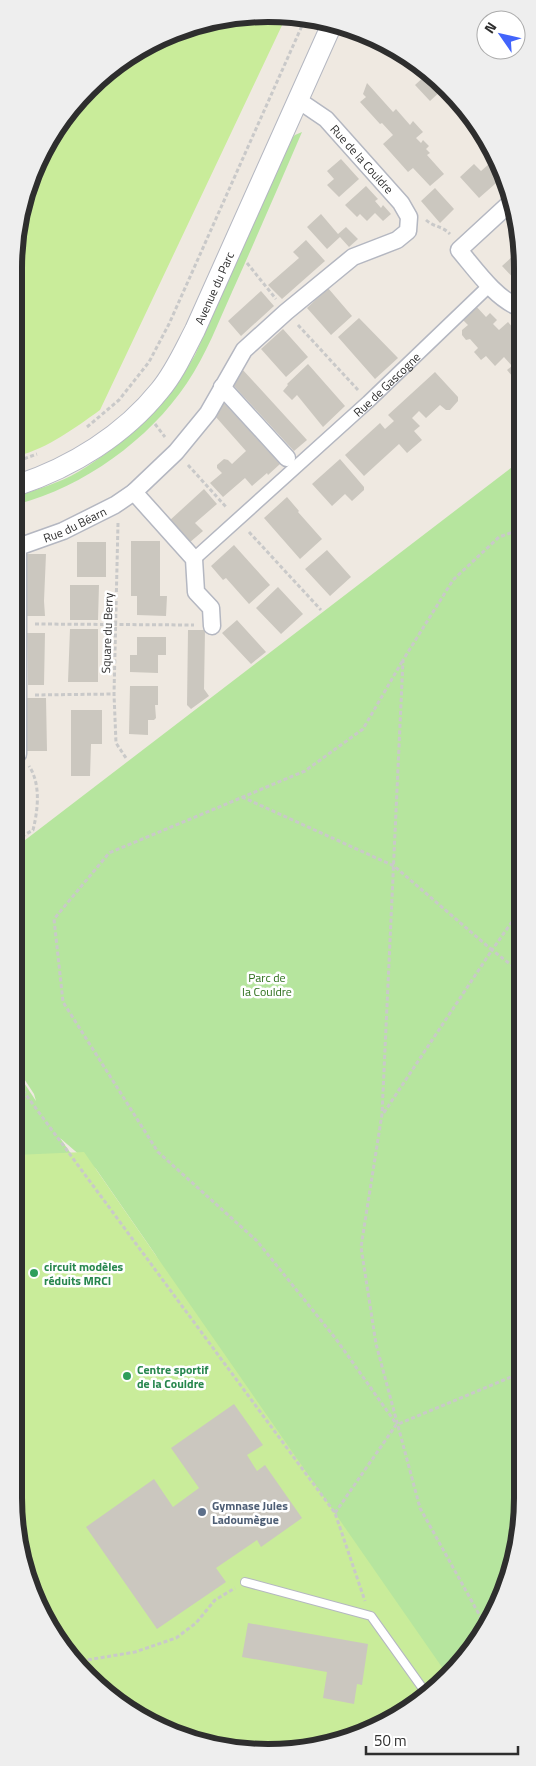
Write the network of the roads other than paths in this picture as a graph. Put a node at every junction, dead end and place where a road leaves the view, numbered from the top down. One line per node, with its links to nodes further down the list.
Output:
1 (329, 30): 2 (street, Avenue du Parc)
2 (298, 100): 4 (street, Rue de la Couldre); 9 (street, Avenue du Parc)
3 (506, 206): 5 (street)
4 (408, 224): 7 (street, Rue du Béarn)
5 (490, 286): 6 (street); 12 (street, Rue de Gascogne)
6 (514, 306)
7 (222, 387): 8 (street); 10 (street, Rue du Béarn)
8 (287, 458)
9 (22, 483)
10 (134, 492): 11 (street, Rue du Béarn); 12 (street)
11 (22, 546)
12 (194, 559): 13 (street)
13 (212, 626)
14 (245, 1582): 15 (lane)
15 (423, 1688)

